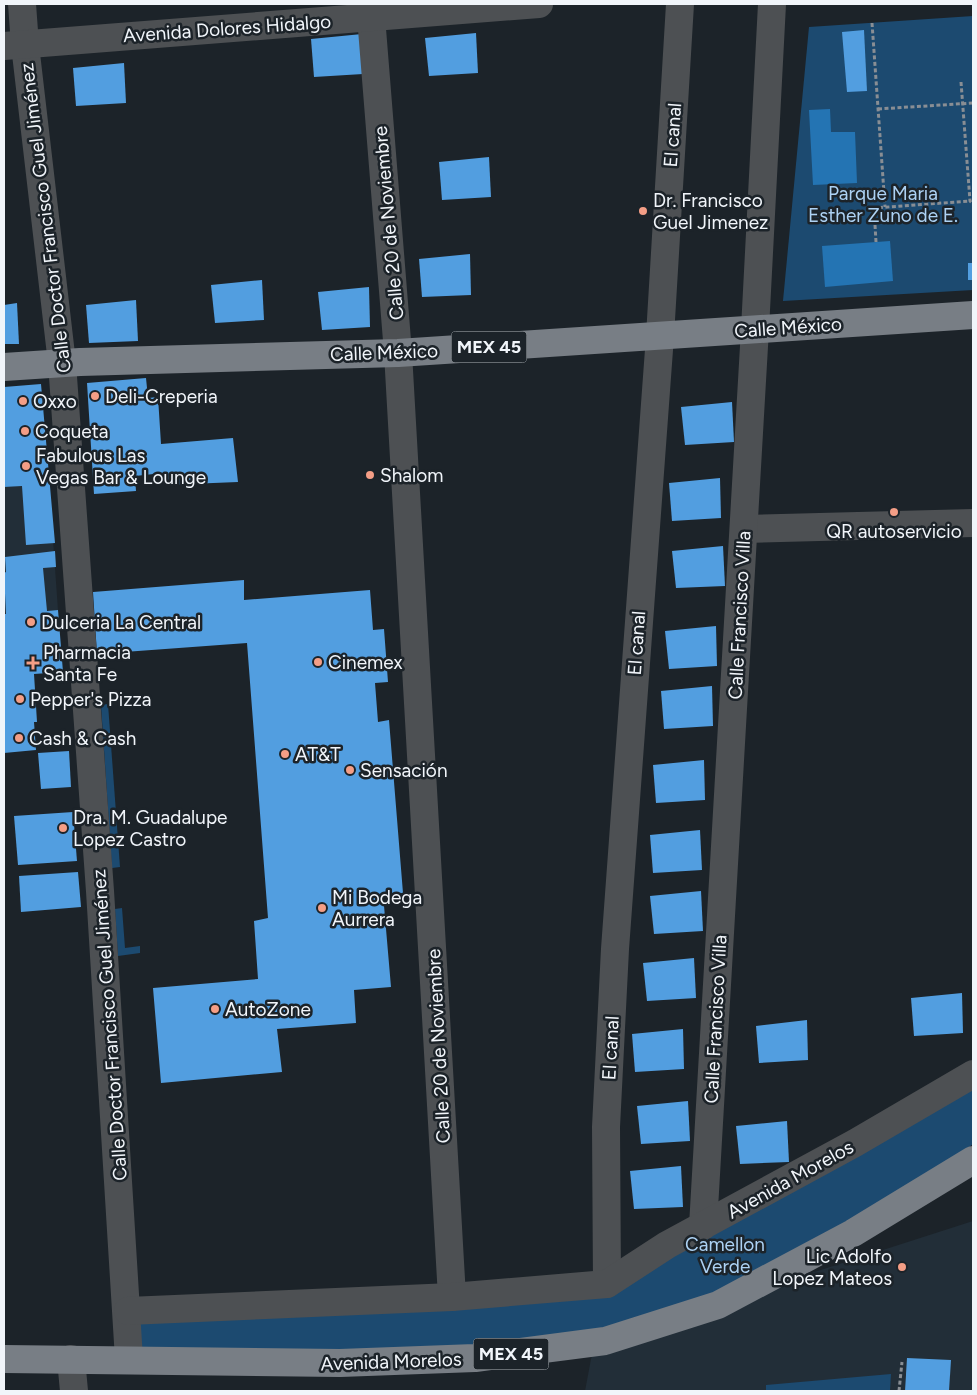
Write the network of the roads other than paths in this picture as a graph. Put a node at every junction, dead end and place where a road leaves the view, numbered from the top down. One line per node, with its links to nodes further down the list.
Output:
1 (22, 4): 6 (street, Calle Doctor Francisco Guel Jiménez)
2 (539, 4): 5 (street, Avenida Dolores Hidalgo)
3 (680, 4): 9 (street, El canal)
4 (772, 4): 8 (street, Calle Francisco Villa)
5 (370, 10): 6 (street, Avenida Dolores Hidalgo); 10 (street, Calle 20 de Noviembre)
6 (14, 46): 11 (street, Calle Doctor Francisco Guel Jiménez)
7 (973, 316): 8 (main road, Calle México / MEX 45)
8 (755, 329): 9 (main road, Calle México / MEX 45); 14 (street, Calle Francisco Villa)
9 (660, 336): 10 (main road, Calle México / MEX 45); 18 (street, El canal)
10 (398, 353): 11 (main road, Calle México / MEX 45); 19 (street, Calle 20 de Noviembre)
11 (62, 363): 12 (main road, Calle México / MEX 45); 20 (street, Calle Doctor Francisco Guel Jiménez)
12 (4, 368)
13 (973, 523): 14 (street)
14 (744, 530): 17 (street, Calle Francisco Villa)
15 (973, 1074): 17 (street, Avenida Morelos)
16 (973, 1160): 23 (main road, Avenida Morelos / MEX 45)
17 (703, 1226): 18 (street, Avenida Morelos)
18 (608, 1284): 19 (street, Avenida Morelos)
19 (452, 1297): 20 (street, Avenida Morelos)
20 (128, 1311): 23 (street, Calle Doctor Francisco Guel Jiménez)
21 (4, 1359): 22 (main road, Avenida Morelos / MEX 45)
22 (71, 1359): 23 (main road, Avenida Morelos / MEX 45); 24 (street)
23 (129, 1359)
24 (74, 1391)

